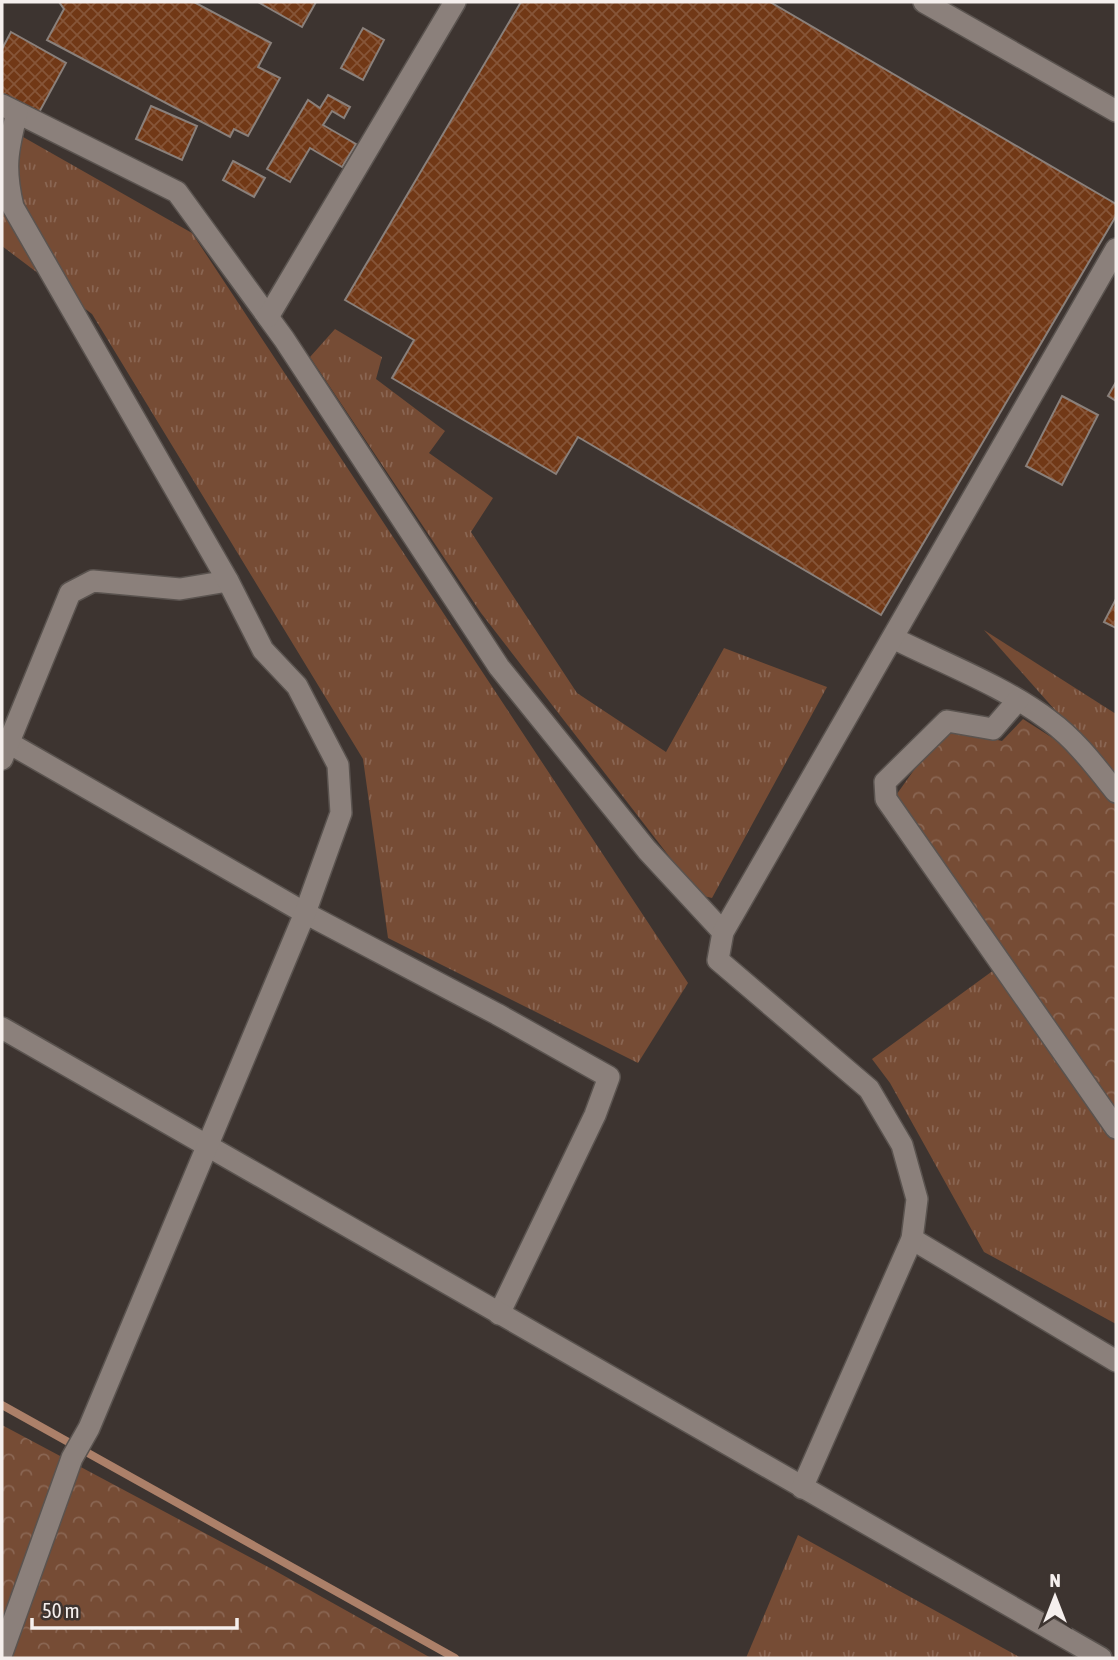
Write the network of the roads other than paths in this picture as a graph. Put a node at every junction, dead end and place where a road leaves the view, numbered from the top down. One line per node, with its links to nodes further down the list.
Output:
1 (456, 2): 6 (street)
2 (923, 2): 4 (street)
3 (10, 109): 6 (street); 7 (street)
4 (1116, 111)
5 (1116, 250): 8 (street)
6 (268, 317): 13 (street)
7 (228, 581): 10 (street); 12 (street)
8 (893, 638): 9 (street); 13 (street)
9 (1018, 700): 11 (street); 15 (street)
10 (4, 747): 12 (street)
11 (1116, 792)
12 (305, 913): 16 (street); 18 (street)
13 (723, 932): 17 (street)
14 (2, 1028): 16 (street)
15 (1116, 1128)
16 (207, 1147): 18 (street); 21 (street)
17 (912, 1239): 19 (street); 20 (street)
18 (499, 1314): 20 (street)
19 (1116, 1361)
20 (802, 1488): 22 (street)
21 (2, 1653)
22 (1101, 1658)

